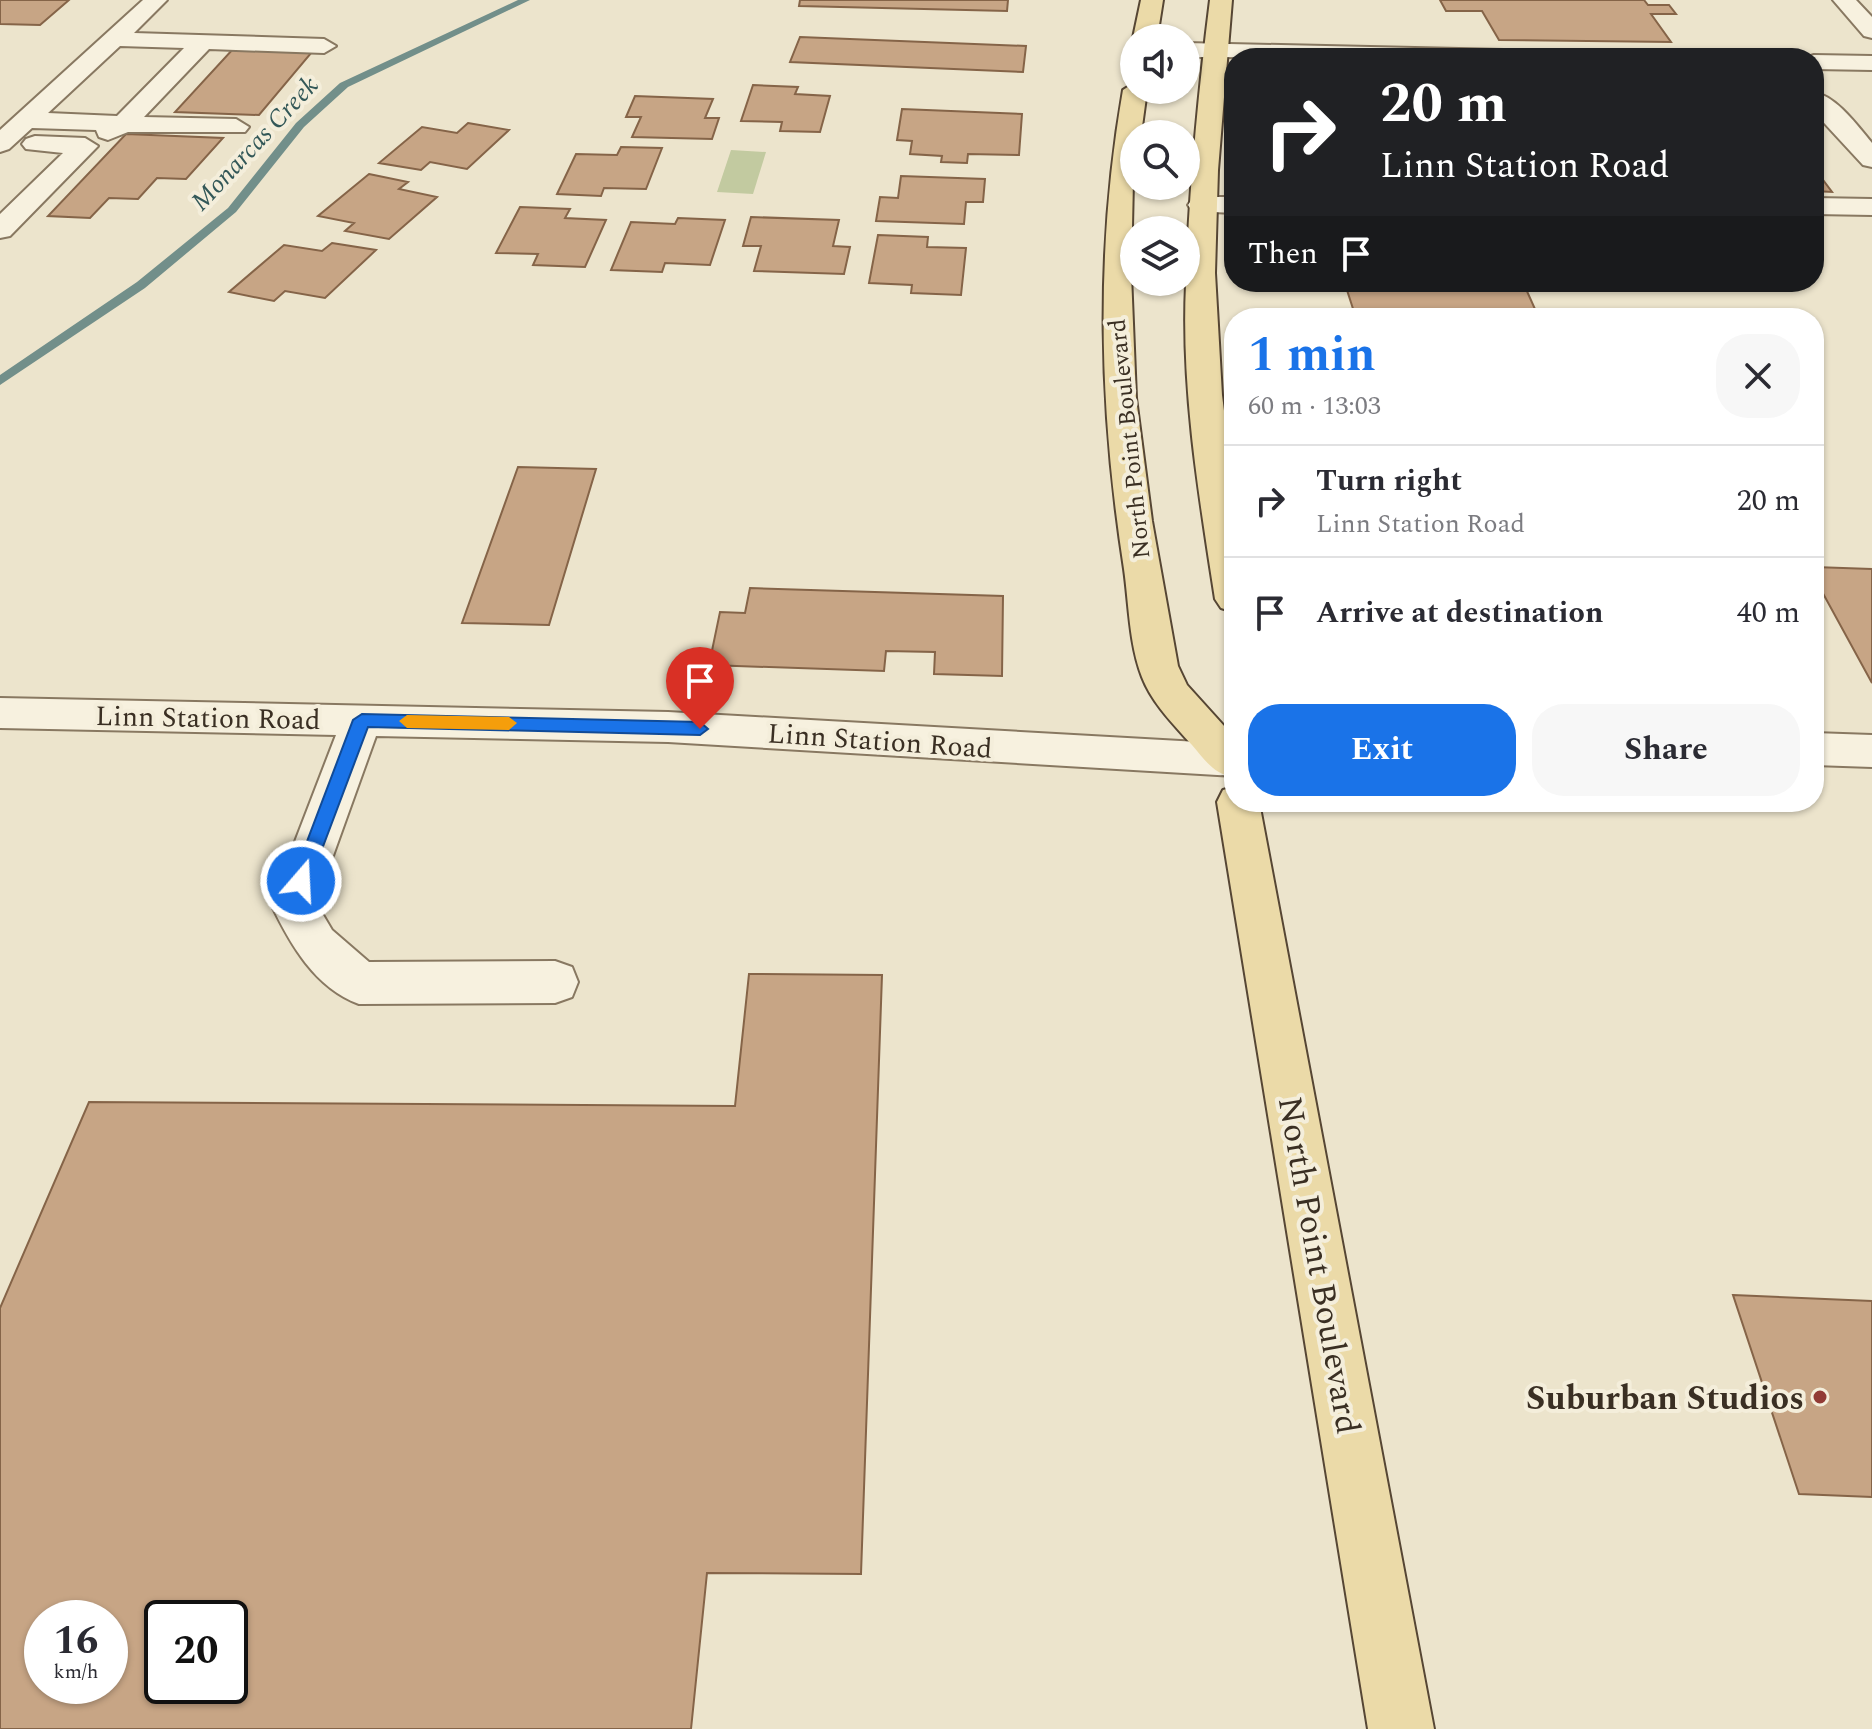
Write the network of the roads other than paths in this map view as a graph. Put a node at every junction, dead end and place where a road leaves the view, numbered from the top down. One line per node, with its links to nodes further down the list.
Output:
1 (156, 0): 7 (street)
2 (1152, 0): 5 (main road)
3 (1221, 0): 10 (main road)
4 (1844, 0): 6 (street)
5 (1148, 24)
6 (1872, 31)
7 (114, 39): 8 (street); 16 (street)
8 (203, 42): 9 (street); 17 (street)
9 (324, 46)
10 (1201, 51): 11 (street); 22 (main road)
11 (1224, 51)
12 (1824, 62): 13 (street)
13 (1872, 63)
14 (1133, 104): 32 (main road, North Point Boulevard)
15 (1824, 108): 21 (street)
16 (26, 120): 17 (street); 19 (street)
17 (123, 124): 18 (street); 20 (street)
18 (236, 127)
19 (1, 143): 20 (street)
20 (85, 146): 26 (street)
21 (1872, 159)
22 (1202, 205): 23 (street); 27 (main road)
23 (1224, 205)
24 (1824, 206): 25 (street)
25 (1872, 207)
26 (0, 230)
27 (1224, 519)
28 (0, 713): 29 (street, Linn Station Road)
29 (362, 720): 33 (street, Linn Station Road); 35 (street)
30 (1824, 749): 31 (street)
31 (1872, 751)
32 (1224, 756)
33 (1224, 768)
34 (1241, 812): 36 (main road, North Point Boulevard)
35 (555, 982)
36 (1401, 1729)

